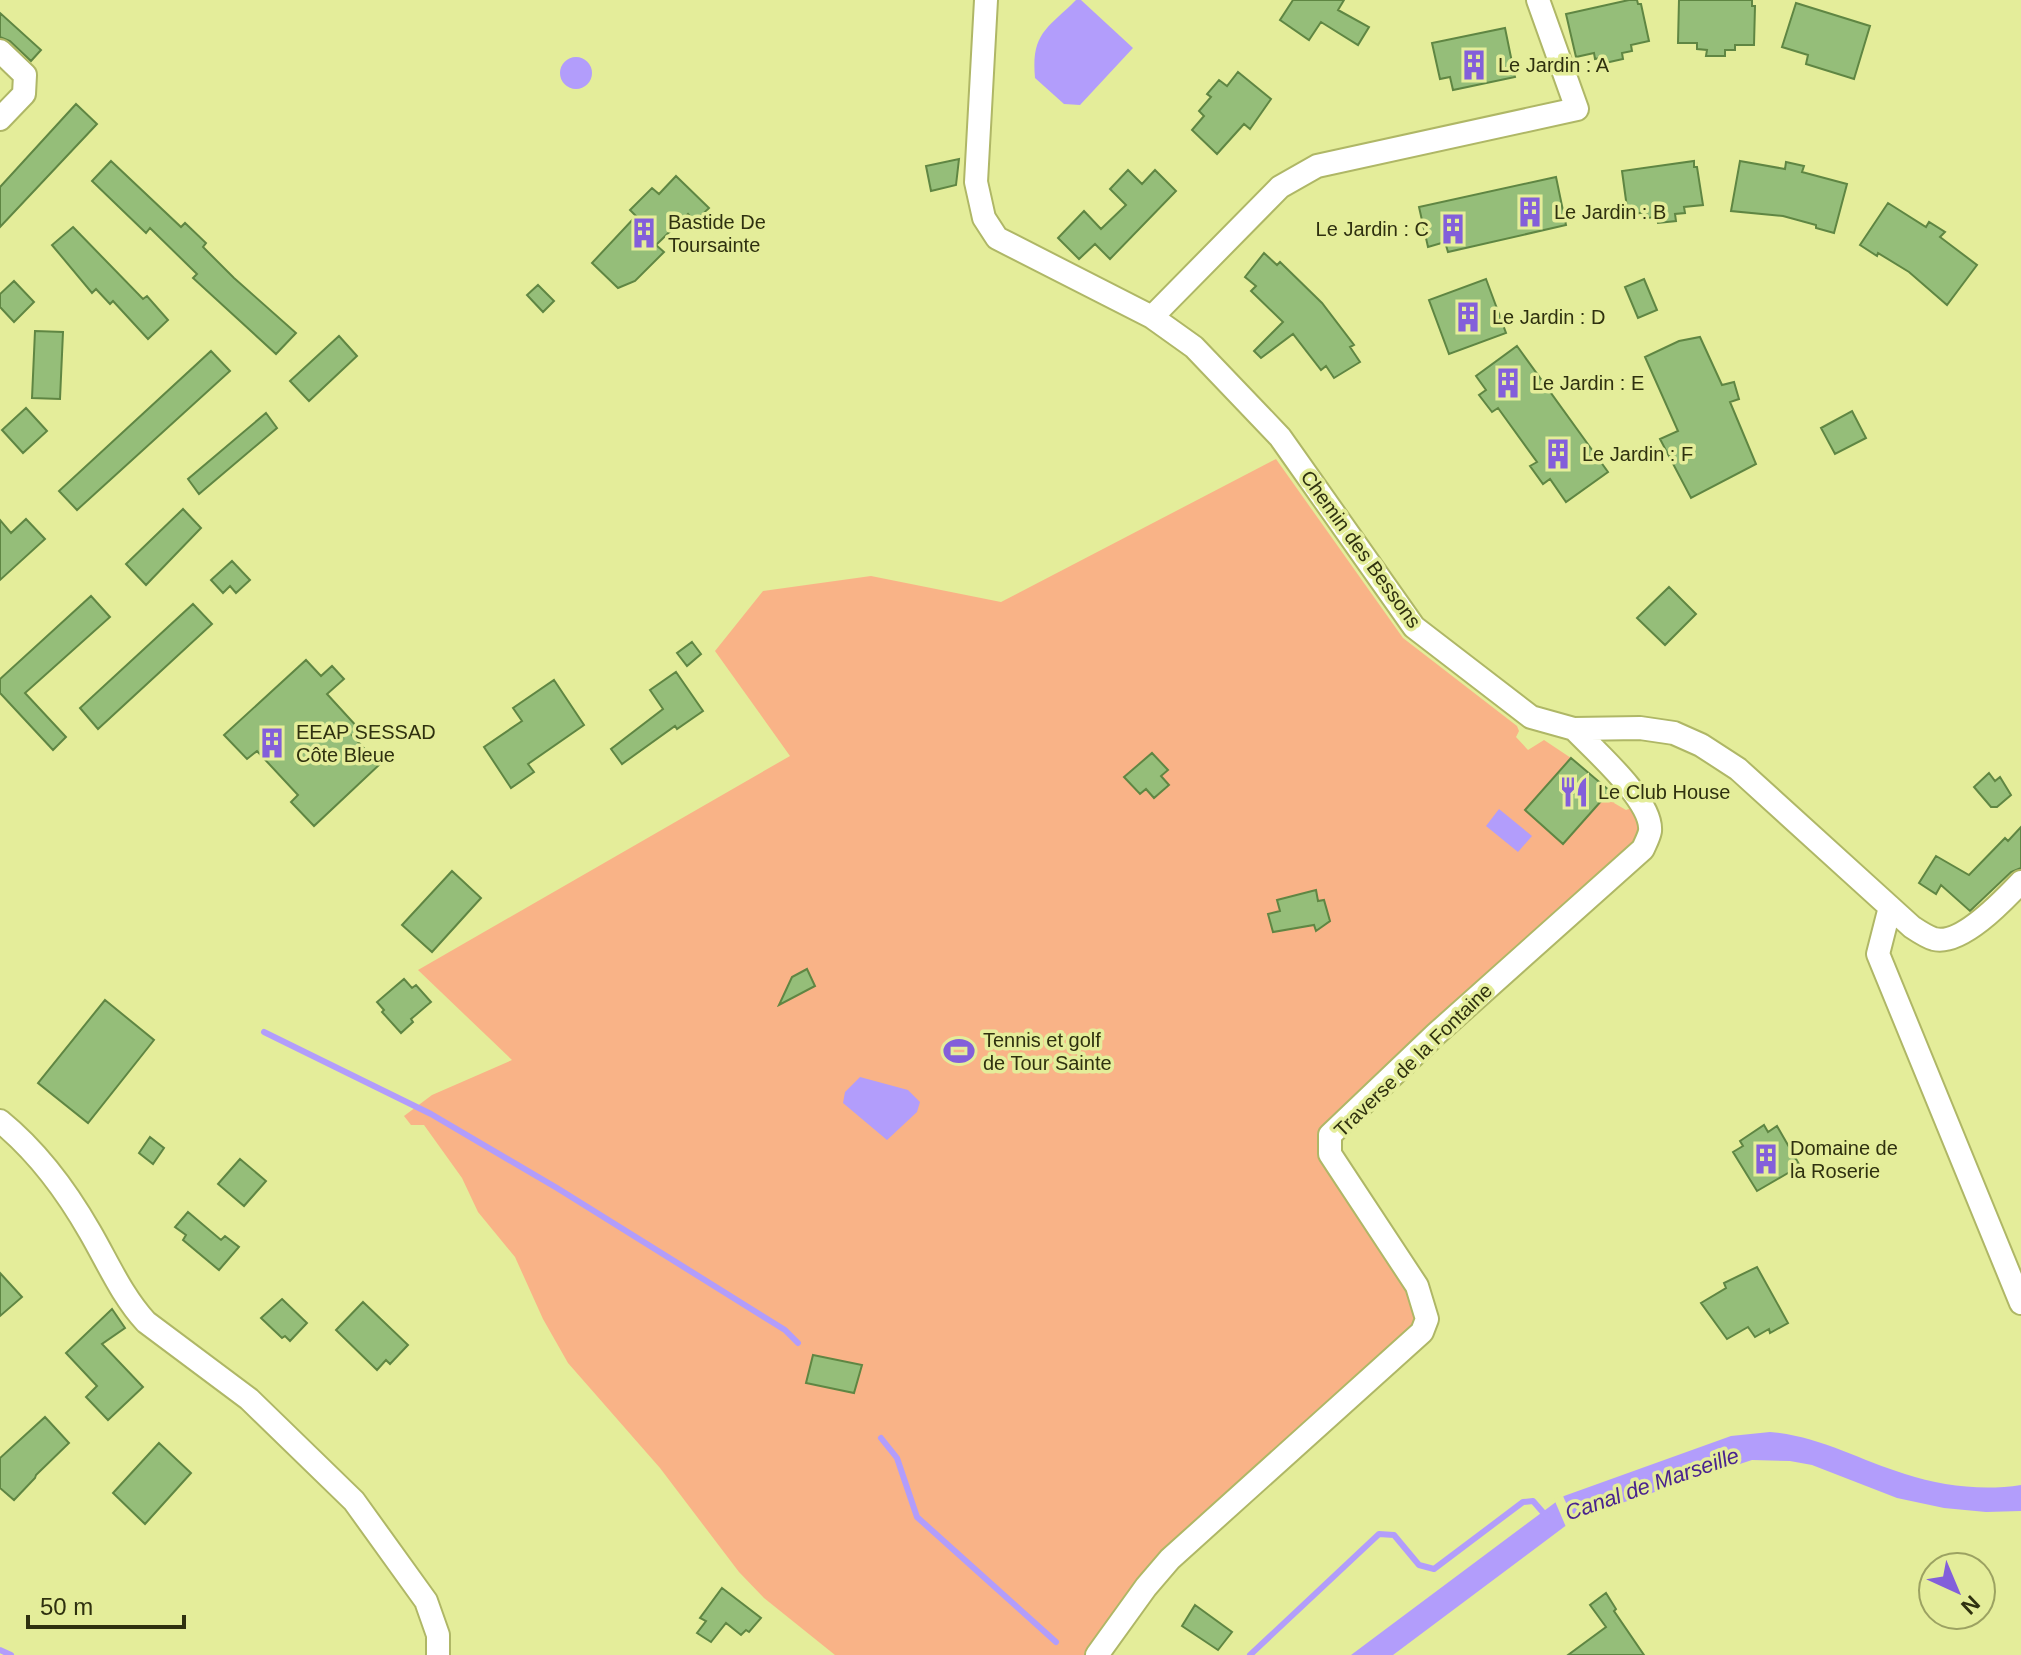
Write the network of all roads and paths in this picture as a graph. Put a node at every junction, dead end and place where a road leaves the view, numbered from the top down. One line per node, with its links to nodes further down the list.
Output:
1 (986, 0): 5 (street, Chemin des Bessons)
2 (1538, 0): 5 (street)
3 (0, 51): 4 (street)
4 (0, 119)
5 (1152, 317): 6 (street, Chemin des Bessons)
6 (1574, 729): 8 (street, Chemin des Bessons); 12 (street, Traverse de la Fontaine)
7 (2018, 892): 8 (street, Chemin des Bessons)
8 (1890, 907): 10 (street)
9 (0, 1121): 11 (street)
10 (2021, 1303)
11 (438, 1655)
12 (1097, 1655)

